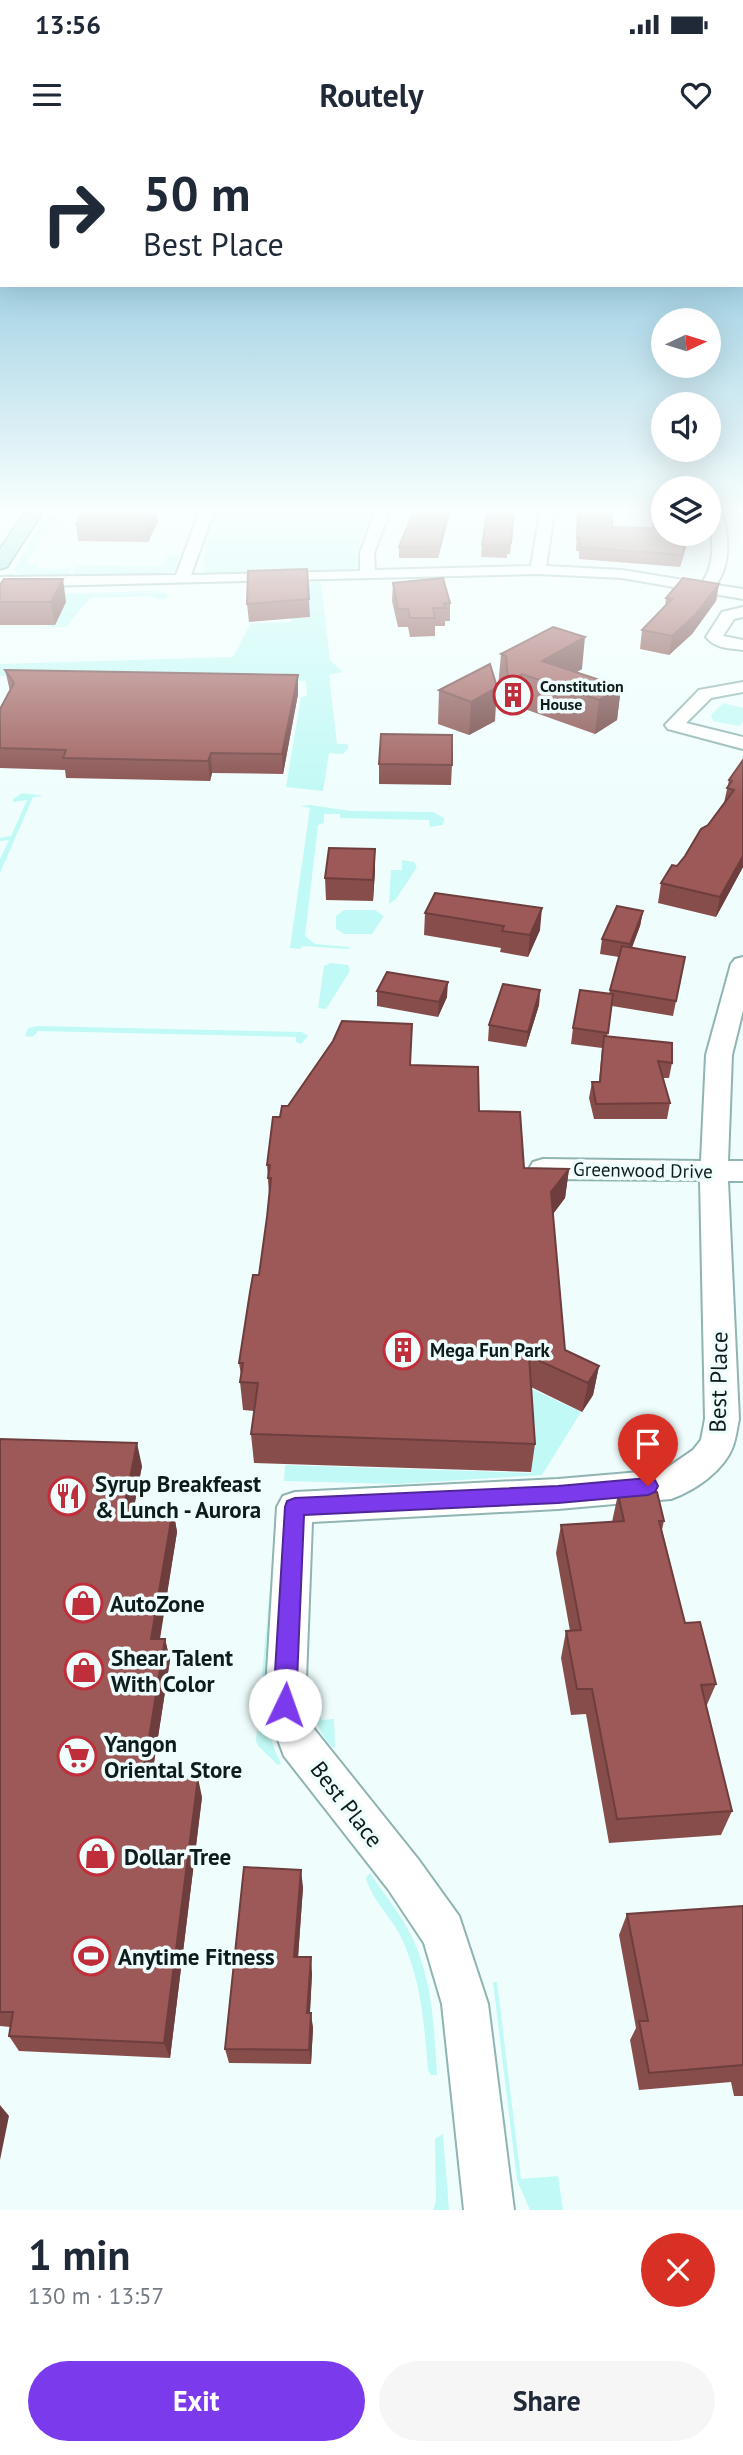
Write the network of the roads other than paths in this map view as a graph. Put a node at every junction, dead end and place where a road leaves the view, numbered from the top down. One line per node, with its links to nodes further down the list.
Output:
1 (743, 612): 2 (street)
2 (743, 645)
3 (743, 687): 4 (street)
4 (743, 743)
5 (743, 964): 7 (street, Best Place)
6 (543, 1169): 7 (street, Greenwood Drive)
7 (729, 1171): 8 (street, Best Place)
8 (489, 2210)

